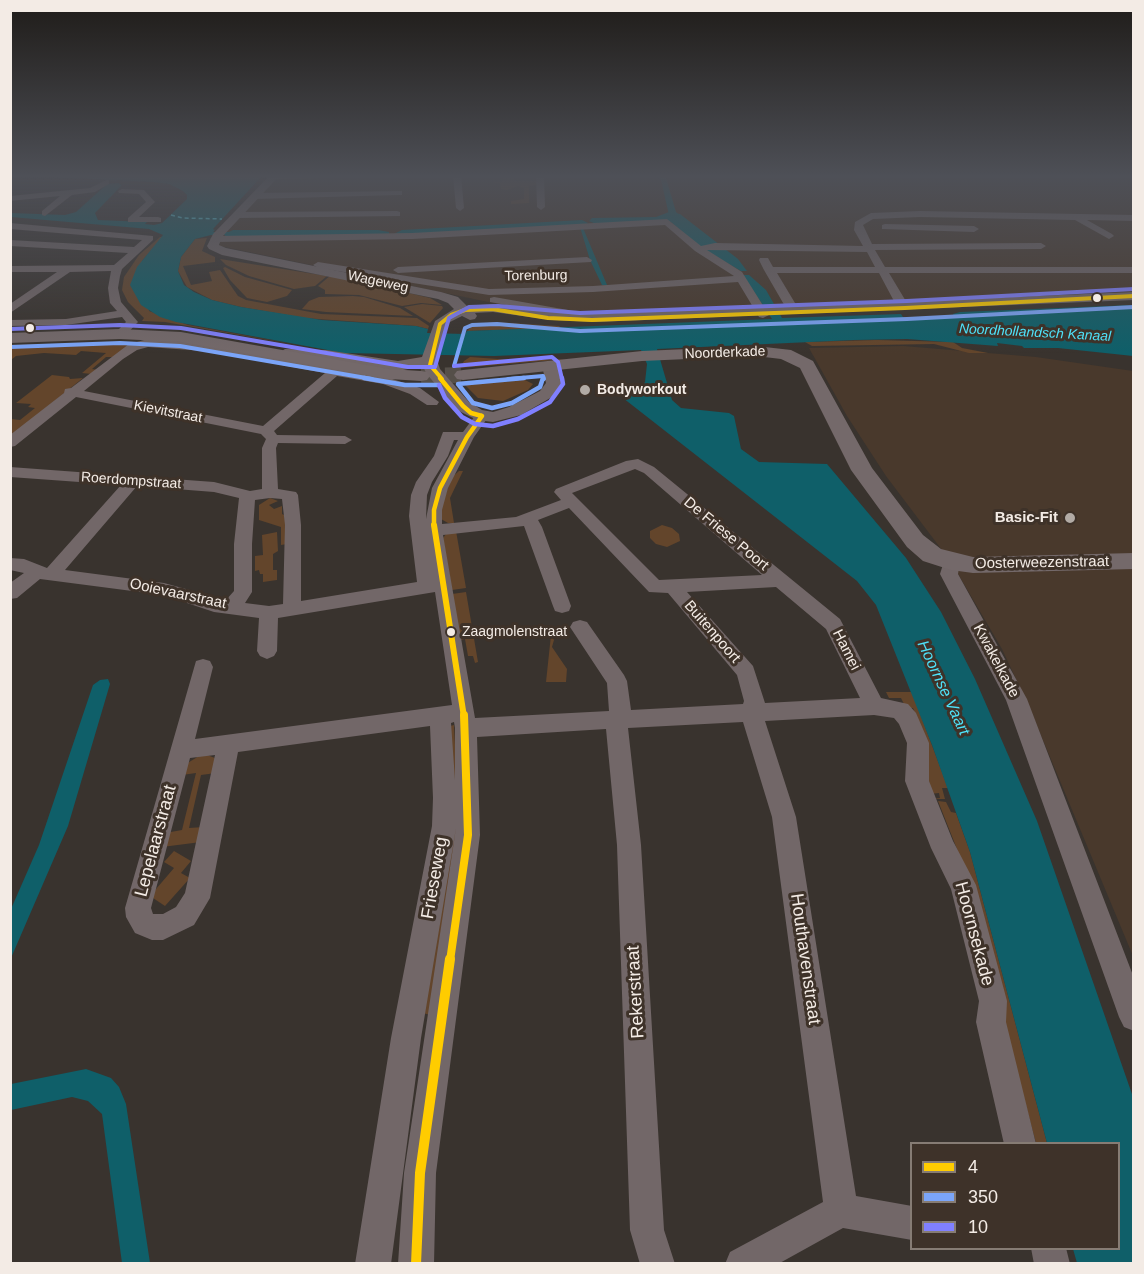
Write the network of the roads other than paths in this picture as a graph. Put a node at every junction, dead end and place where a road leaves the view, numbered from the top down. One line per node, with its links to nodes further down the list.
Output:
1 (150, 234): 16 (street)
2 (222, 234): 7 (street)
3 (375, 234): 8 (street)
4 (689, 234): 11 (street)
5 (861, 234): 15 (street)
6 (980, 234): 13 (street)
7 (218, 236): 8 (street); 18 (street, Wageweg)
8 (333, 238): 18 (street)
9 (10, 243): 16 (street)
10 (1041, 246): 13 (street)
11 (711, 247): 12 (street); 26 (street)
12 (758, 247): 14 (street); 26 (street)
13 (994, 247): 15 (street); 21 (street)
14 (803, 248): 15 (street); 23 (street)
15 (869, 248): 24 (street)
16 (134, 250): 19 (street)
17 (587, 260): 27 (street)
18 (316, 267): 28 (street, Wageweg); 36 (street, Wageweg)
19 (117, 268): 22 (street); 35 (street)
20 (10, 269): 22 (street)
21 (1023, 269): 24 (street, Torenburg); 25 (street, Torenburg)
22 (66, 270): 33 (street)
23 (818, 270): 24 (street, Torenburg); 26 (street, Torenburg)
24 (882, 270): 32 (street)
25 (1134, 270)
26 (752, 273): 29 (street, Torenburg); 34 (street); 34 (street)
27 (506, 274): 28 (street); 29 (street, Torenburg); 30 (street, Torenburg)
28 (382, 275): 30 (street, Wageweg)
29 (601, 288): 37 (street)
30 (479, 291): 37 (street)
31 (1134, 297): 32 (street); 34 (street)
32 (901, 303): 34 (street)
33 (10, 310)
34 (774, 312): 37 (street)
35 (126, 313): 38 (street); 39 (street)
36 (468, 313): 37 (street); 43 (street)
37 (581, 320)
38 (10, 323)
39 (120, 334): 40 (main road); 41 (main road)
40 (10, 338)
41 (155, 341): 42 (main road); 45 (street); 48 (street)
42 (285, 354): 43 (street); 47 (main road)
43 (436, 356): 50 (street)
44 (550, 366): 46 (main road); 50 (street); 63 (main road, Noorderkade)
45 (334, 372): 49 (street); 51 (street)
46 (464, 375)
47 (421, 376)
48 (70, 392): 51 (street, Kievitstraat); 54 (street)
49 (432, 402)
50 (482, 416): 52 (street, Frieseweg)
51 (270, 435): 53 (street, Kievitstraat); 57 (street)
52 (467, 437): 61 (street, Frieseweg); 67 (street, Frieseweg)
53 (345, 440)
54 (10, 442)
55 (10, 472): 56 (street, Roerdompstraat)
56 (133, 481): 58 (street, Roerdompstraat); 65 (street)
57 (270, 493): 58 (street); 72 (street)
58 (250, 496): 70 (street)
59 (570, 502): 60 (street); 66 (street, De Friese Poort); 68 (street, De Friese Poort)
60 (528, 519): 61 (street); 71 (street)
61 (435, 530): 67 (street, Frieseweg)
62 (1134, 561): 63 (main road, Oosterweezenstraat)
63 (951, 562): 83 (street, Kwakelkade)
64 (10, 564): 65 (street, Ooievaarstraat)
65 (44, 574): 69 (street); 70 (street, Ooievaarstraat)
66 (780, 580): 68 (street, De Friese Poort); 77 (street, Hamei)
67 (435, 586): 72 (street, Ooievaarstraat); 79 (street, Frieseweg)
68 (673, 587): 78 (street, Buitenpoort)
69 (10, 593)
70 (232, 606): 73 (street, Ooievaarstraat)
71 (562, 606)
72 (292, 609): 73 (street, Ooievaarstraat)
73 (268, 613): 75 (street)
74 (580, 627): 80 (street, Rekerstraat)
75 (267, 651)
76 (203, 667): 82 (street, Lepelaarstraat)
77 (881, 706): 78 (street); 86 (street, Hoornsekade)
78 (751, 712): 80 (street); 87 (street, Houthavenstraat)
79 (457, 719): 80 (street); 81 (street); 84 (street, Frieseweg); 85 (street, Frieseweg)
80 (616, 719): 91 (street, Rekerstraat)
81 (228, 744): 82 (street); 82 (street, Lepelaarstraat)
82 (181, 750)
83 (1134, 1017)
84 (406, 1038): 85 (street); 89 (street, Frieseweg)
85 (439, 1040): 90 (street, Frieseweg)
86 (1020, 1142)
87 (842, 1211): 88 (street); 92 (street)
88 (910, 1223)
89 (373, 1263)
90 (416, 1263)
91 (657, 1263)
92 (742, 1263)

